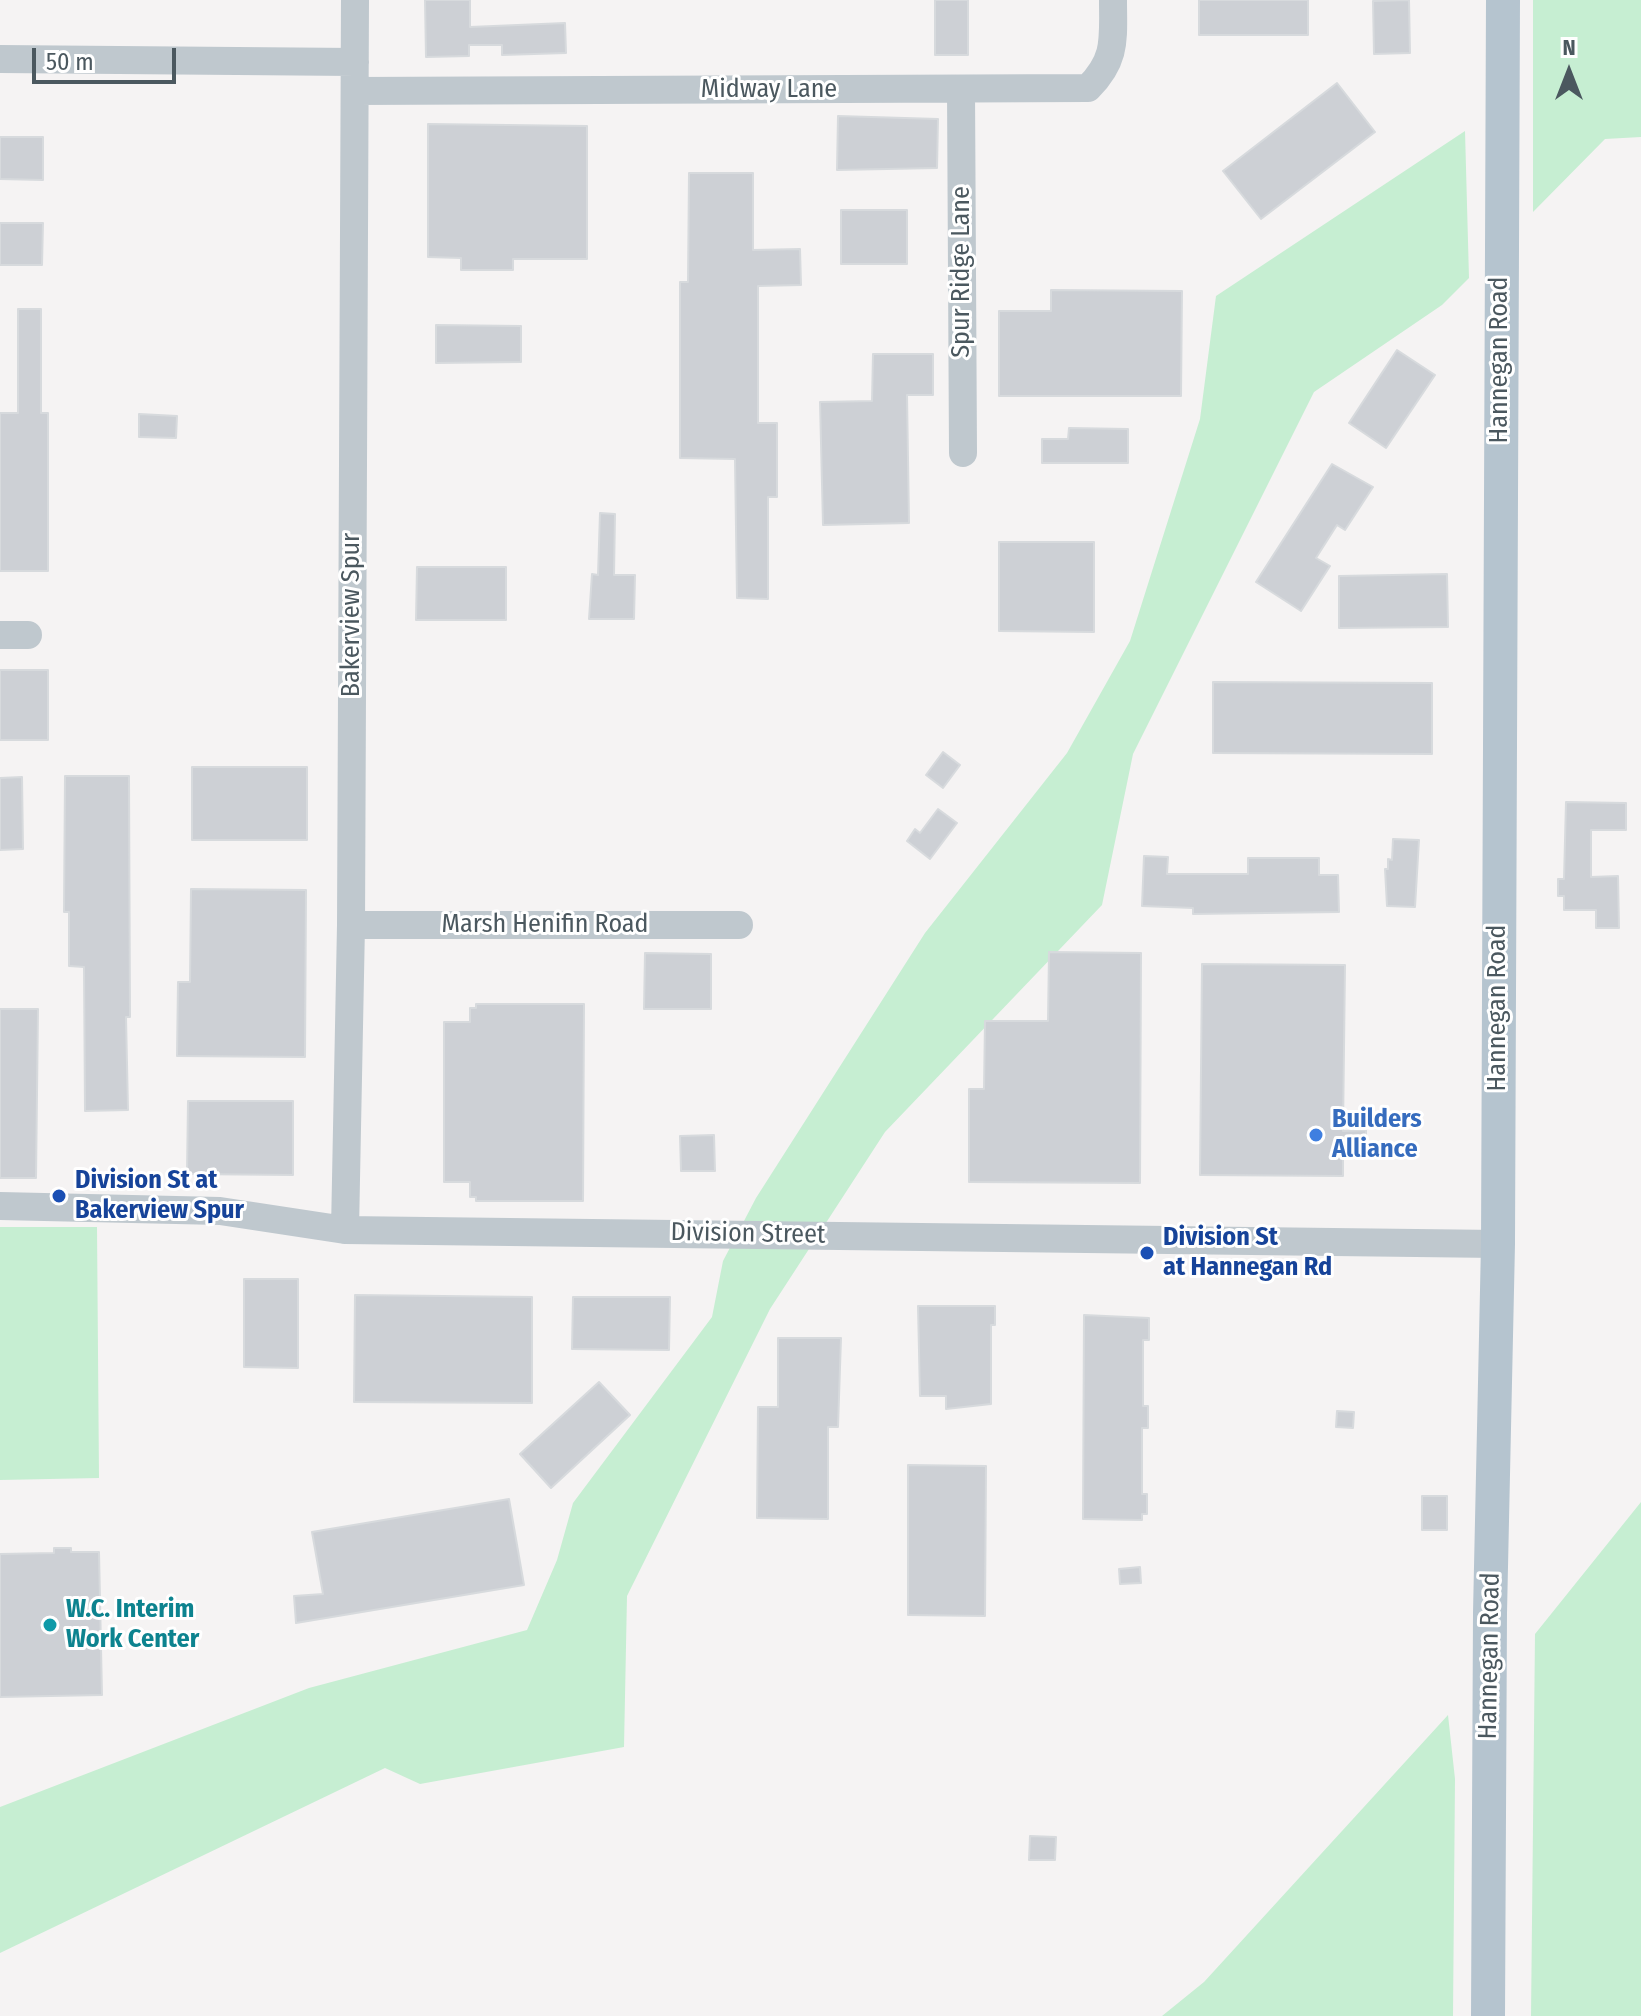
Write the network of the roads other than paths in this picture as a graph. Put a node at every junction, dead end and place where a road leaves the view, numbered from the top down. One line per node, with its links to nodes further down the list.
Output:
1 (355, 0): 5 (street, Bakerview Spur)
2 (1113, 0): 6 (street, Midway Lane)
3 (1503, 0): 15 (main road, Hannegan Road)
4 (0, 59): 5 (street)
5 (355, 62): 7 (street, Bakerview Spur)
6 (961, 90): 7 (street, Midway Lane); 8 (street, Spur Ridge Lane)
7 (355, 91): 11 (street, Bakerview Spur)
8 (963, 453)
9 (0, 635): 10 (street)
10 (28, 635)
11 (351, 925): 12 (street, Marsh Henifin Road); 14 (street, Bakerview Spur)
12 (739, 925)
13 (0, 1206): 14 (street, Division Street)
14 (345, 1230): 15 (street, Division Street)
15 (1498, 1244): 16 (main road, Hannegan Road)
16 (1488, 2016)

